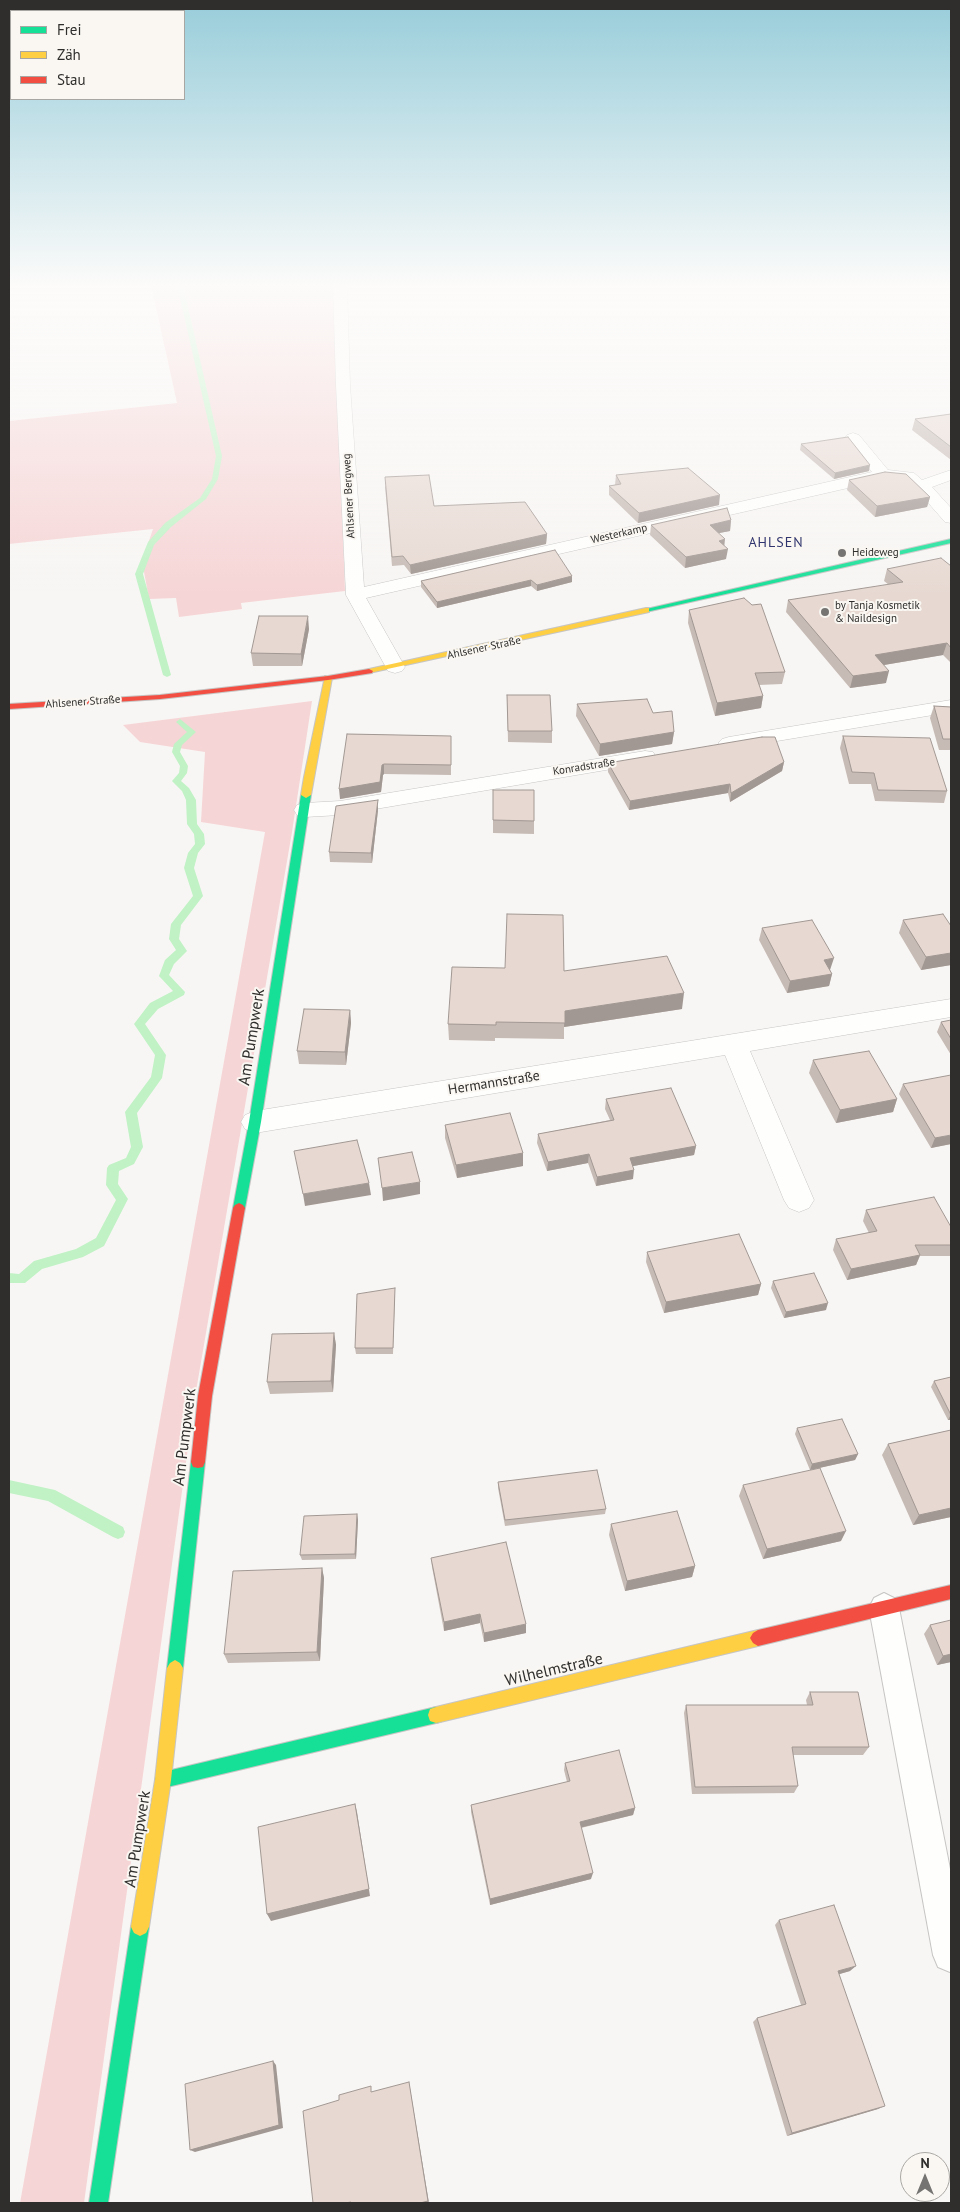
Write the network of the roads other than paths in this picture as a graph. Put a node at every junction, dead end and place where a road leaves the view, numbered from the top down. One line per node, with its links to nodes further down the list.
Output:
1 (343, 388): 8 (street, Ahlsener Bergweg)
2 (853, 438): 3 (street)
3 (884, 475): 5 (street, Westerkamp); 8 (street, Westerkamp)
4 (951, 475): 5 (street)
5 (920, 486): 6 (street, Westerkamp)
6 (951, 518)
7 (951, 542): 9 (street, Ahlsener Straße)
8 (355, 595): 9 (street, Ahlsener Bergweg)
9 (395, 667): 10 (street, Ahlsener Straße)
10 (328, 678): 12 (street, Ahlsener Straße); 15 (street, Am Pumpwerk)
11 (951, 706): 13 (street)
12 (9, 707)
13 (705, 747)
14 (665, 754): 15 (street, Konradstraße)
15 (306, 810): 18 (street, Am Pumpwerk)
16 (951, 1008): 17 (street, Hermannstraße)
17 (734, 1045): 18 (street, Hermannstraße); 19 (street)
18 (255, 1122): 22 (street, Am Pumpwerk)
19 (799, 1200)
20 (951, 1592): 21 (street, Wilhelmstraße)
21 (884, 1608): 22 (street, Wilhelmstraße); 23 (lane)
22 (163, 1780): 24 (street, Am Pumpwerk)
23 (950, 1955)
24 (98, 2203)

